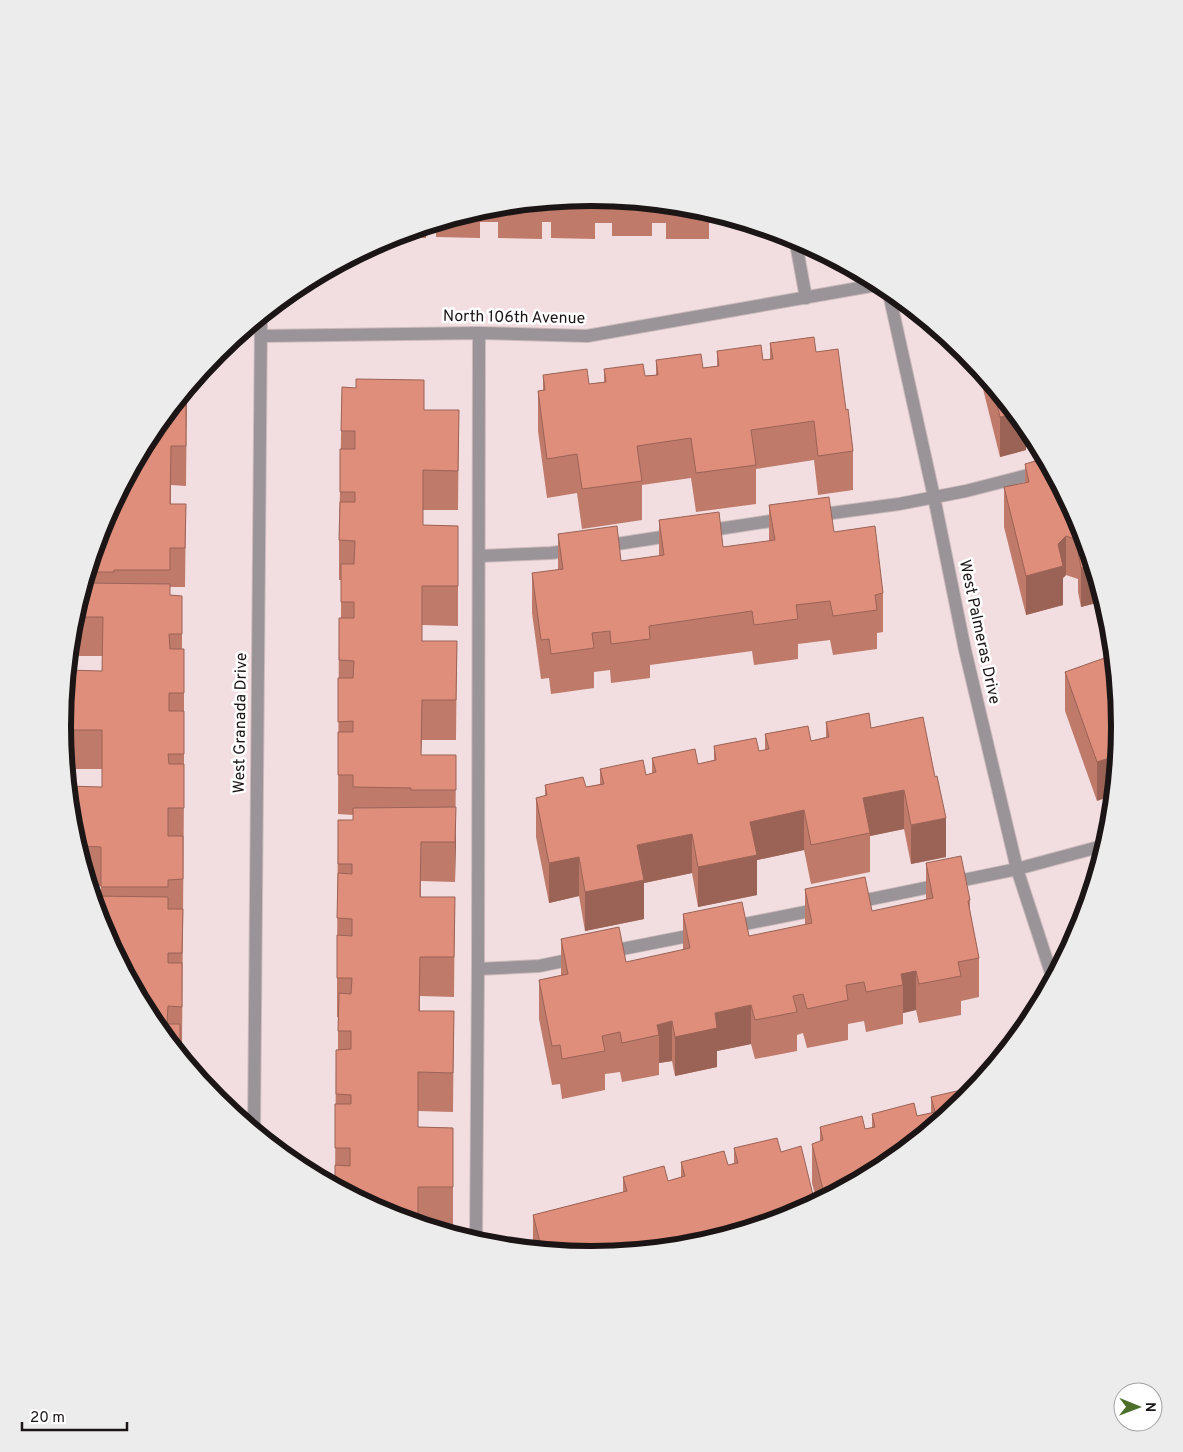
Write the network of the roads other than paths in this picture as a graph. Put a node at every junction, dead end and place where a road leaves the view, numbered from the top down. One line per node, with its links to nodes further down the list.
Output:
1 (797, 248): 3 (street)
2 (870, 286): 3 (street, North 106th Avenue)
3 (806, 298): 6 (street, North 106th Avenue)
4 (890, 300): 9 (street, West Palmeras Drive)
5 (261, 324): 7 (street, West Granada Drive)
6 (479, 333): 7 (street, North 106th Avenue); 10 (street)
7 (261, 336): 15 (street, West Granada Drive)
8 (1044, 471): 9 (street)
9 (934, 497): 10 (street); 12 (street, West Palmeras Drive)
10 (479, 556): 13 (street)
11 (1097, 847): 12 (street)
12 (1017, 870): 13 (street); 14 (street, West Palmeras Drive)
13 (478, 969): 16 (street)
14 (1050, 971)
15 (254, 1122)
16 (476, 1233)

